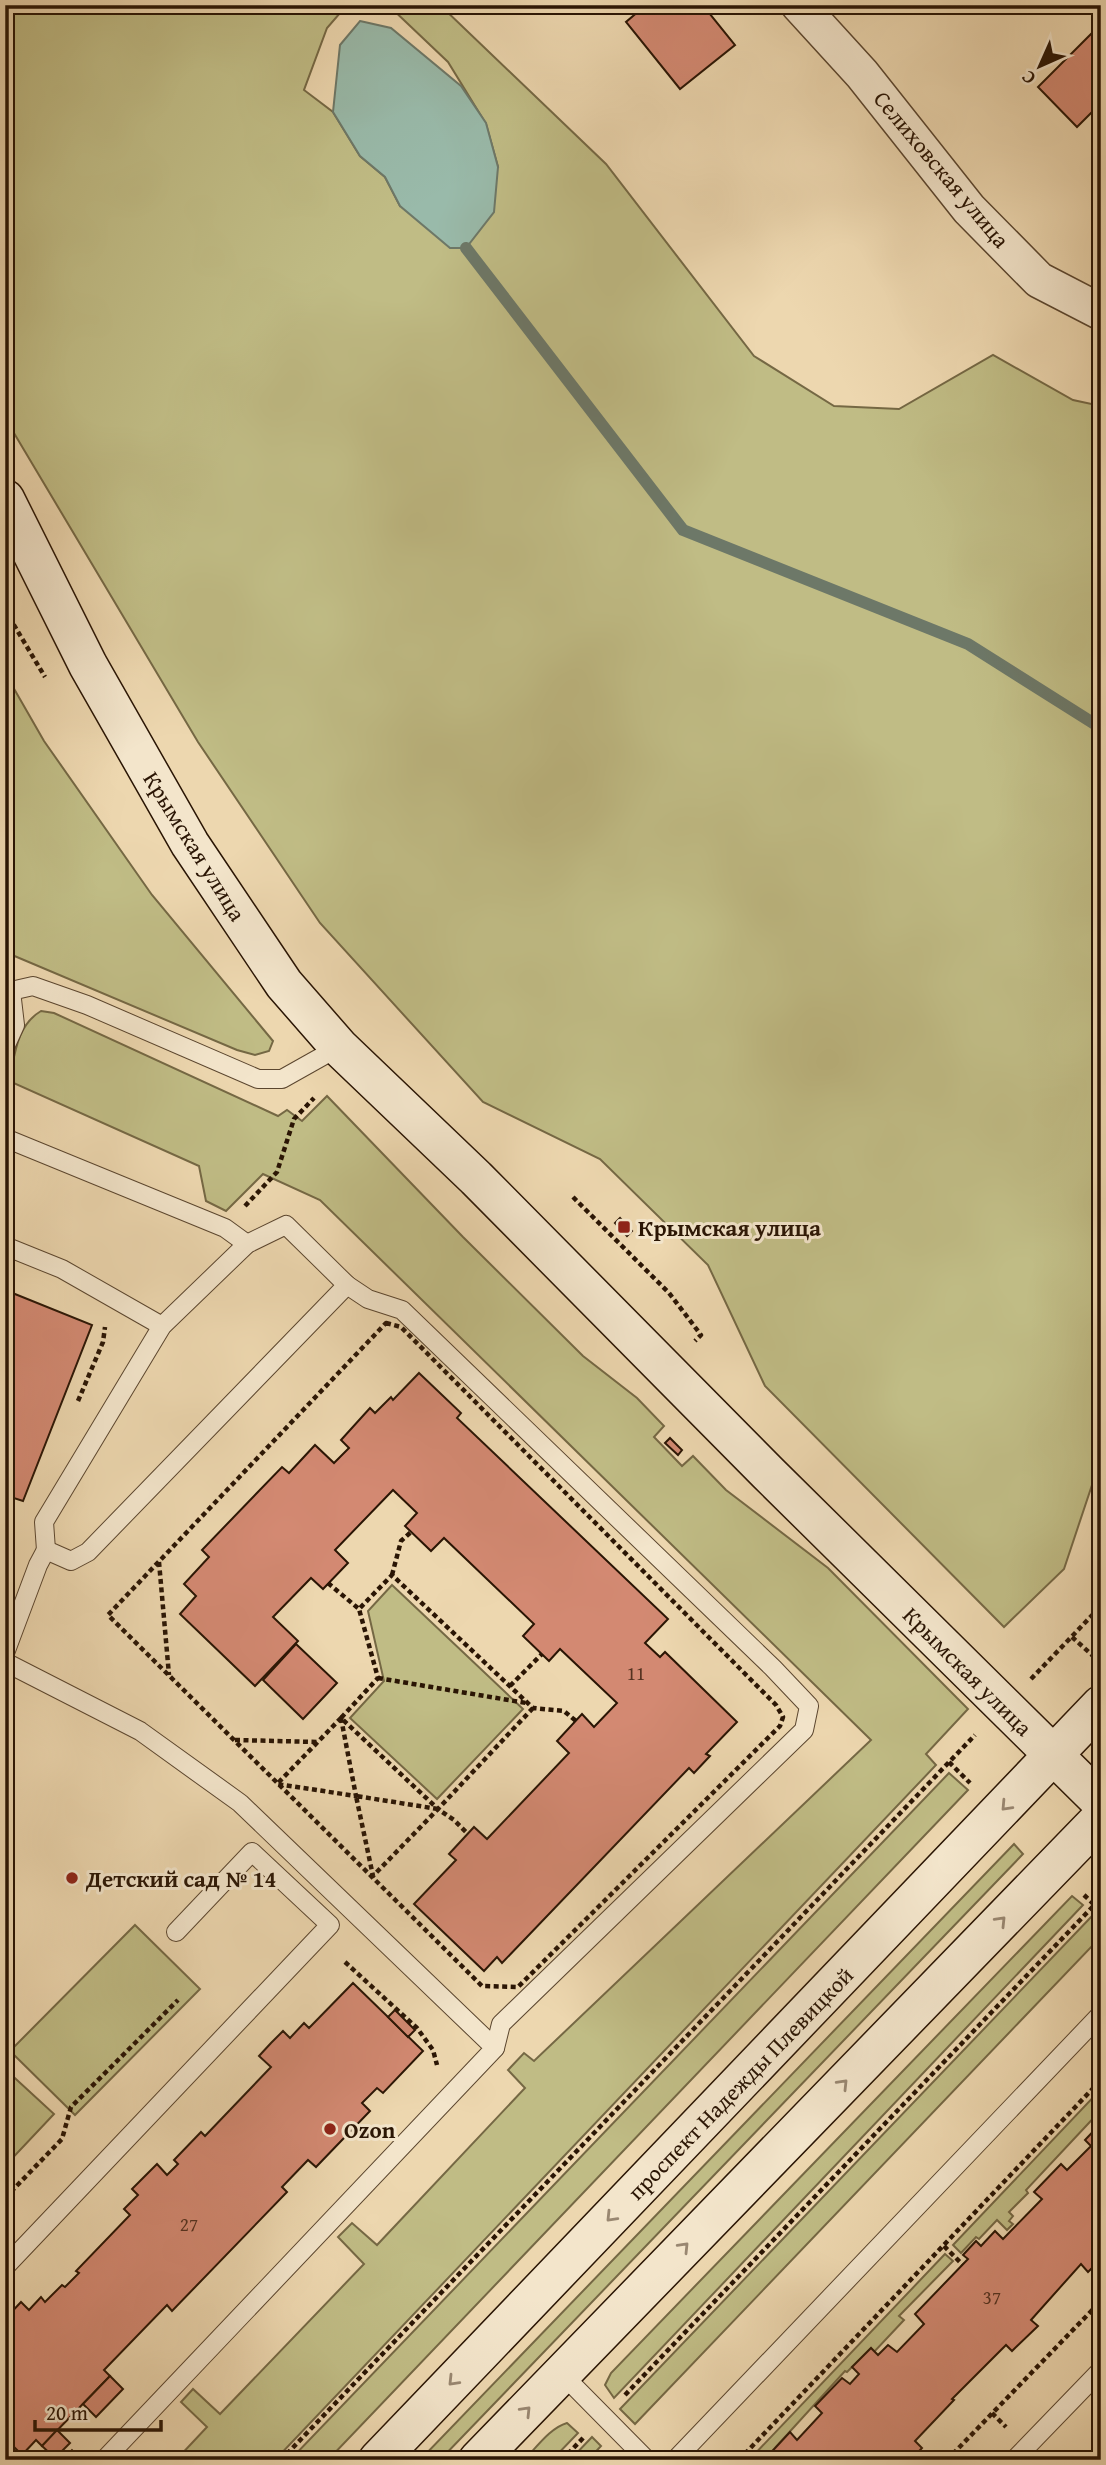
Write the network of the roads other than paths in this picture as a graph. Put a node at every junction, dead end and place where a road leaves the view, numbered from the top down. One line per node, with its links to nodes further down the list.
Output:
1 (799, 5): 2 (street, Селиховская улица)
2 (1101, 312)
3 (5, 499): 6 (main road, Крымская улица)
4 (8, 993): 5 (lane); 6 (lane)
5 (5, 1047)
6 (339, 1047): 16 (main road, Крымская улица)
7 (5, 1138): 8 (lane)
8 (247, 1244): 10 (lane); 11 (lane)
9 (5, 1246): 11 (lane)
10 (347, 1284): 12 (lane); 21 (lane)
11 (162, 1326): 12 (lane)
12 (46, 1550): 13 (lane)
13 (5, 1653)
14 (5, 1662): 21 (lane)
15 (1101, 1705): 16 (main road, проспект Надежды Плевицкой)
16 (1052, 1756): 17 (main road, Крымская улица); 26 (main road, проспект Надежды Плевицкой, one-way to 26)
17 (1101, 1802)
18 (1101, 1818): 24 (main road, one-way to 18)
19 (176, 1932): 22 (lane)
20 (1101, 2014): 29 (lane)
21 (495, 2048): 25 (lane)
22 (5, 2267)
23 (1101, 2370): 30 (lane)
24 (562, 2374): 27 (main road, one-way to 24); 28 (lane)
25 (104, 2460)
26 (378, 2460)
27 (478, 2460)
28 (648, 2460)
29 (675, 2460)
30 (1014, 2460)

